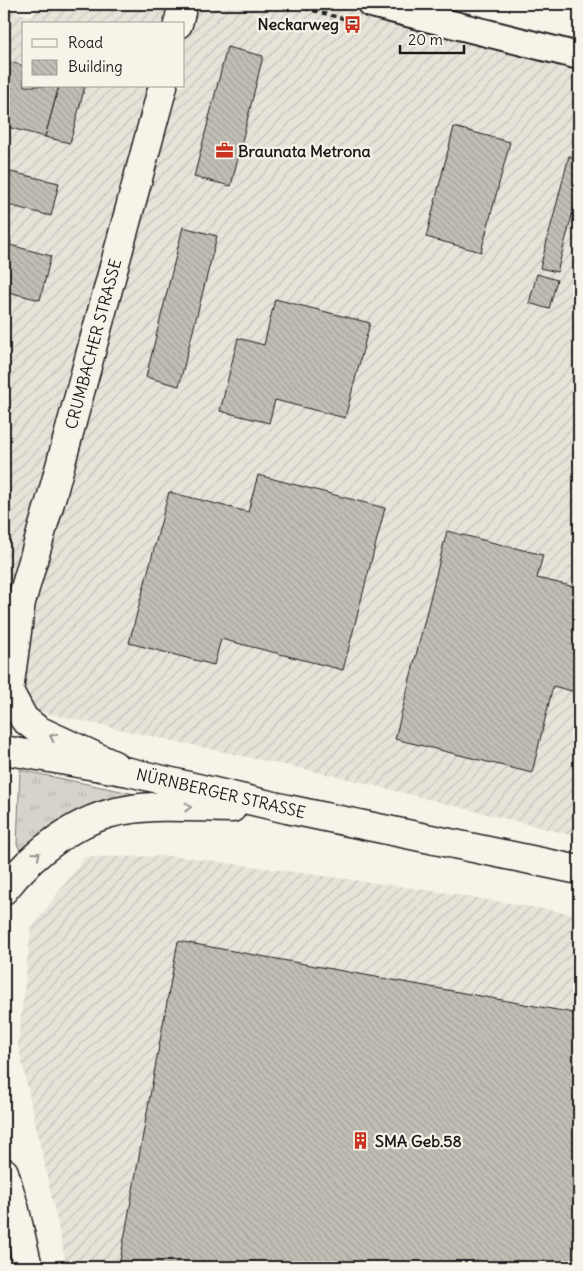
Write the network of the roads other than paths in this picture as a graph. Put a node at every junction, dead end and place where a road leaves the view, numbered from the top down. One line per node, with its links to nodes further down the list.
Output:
1 (184, 4): 3 (main road)
2 (371, 4): 4 (street)
3 (179, 22)
4 (579, 56)
5 (161, 88): 6 (main road, CRUMBACHER STRASSE)
6 (21, 602): 7 (main road, CRUMBACHER STRASSE); 8 (main road, CRUMBACHER STRASSE)
7 (4, 639)
8 (6, 700): 10 (main road, one-way to 8)
9 (4, 750): 10 (main road, NÜRNBERGER STRASSE)
10 (129, 772): 11 (main road, NÜRNBERGER STRASSE)
11 (287, 809): 12 (main road, NÜRNBERGER STRASSE); 13 (main road, one-way to 11)
12 (579, 870)
13 (4, 890)
14 (4, 1172): 15 (main road)
15 (28, 1267)

